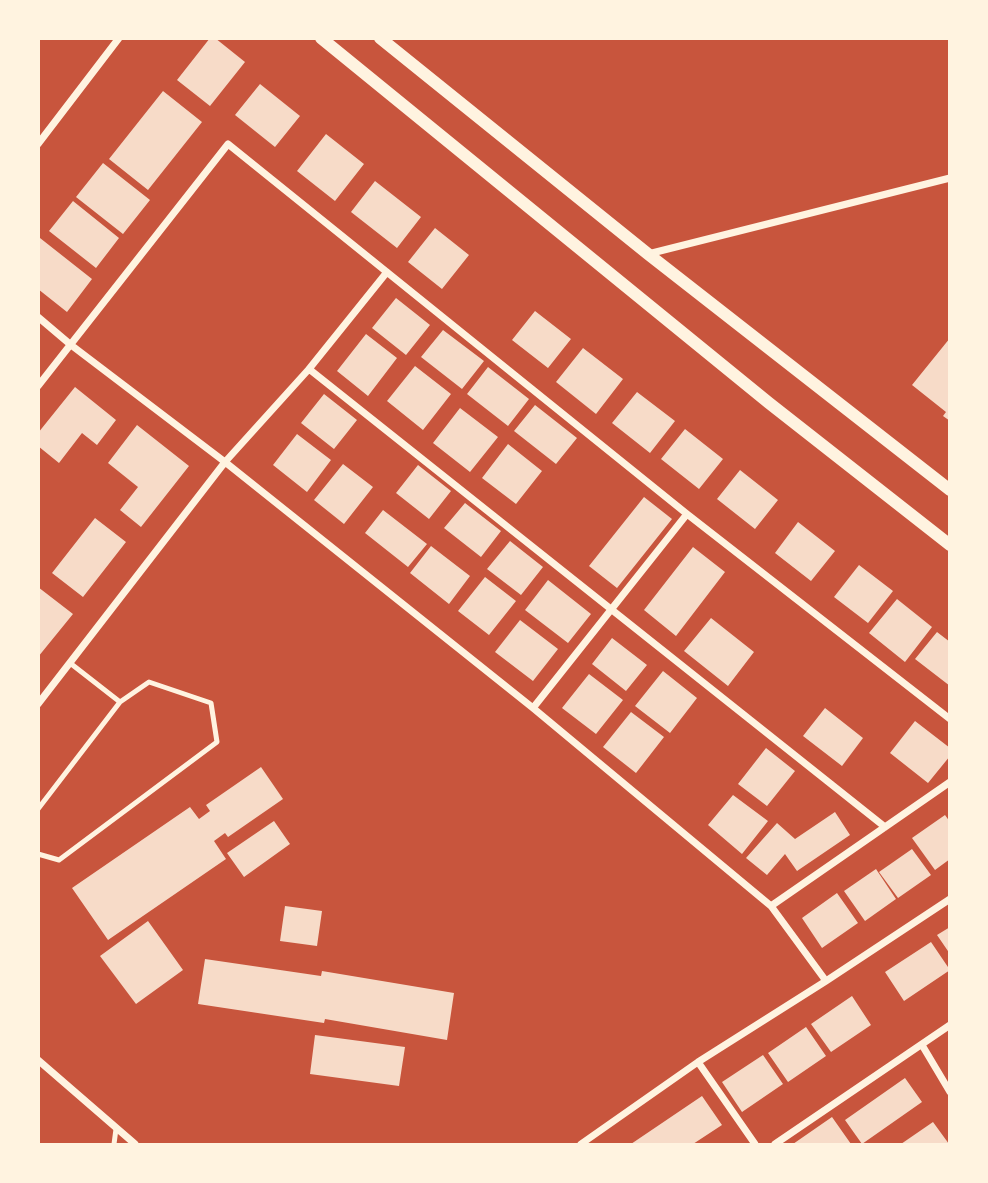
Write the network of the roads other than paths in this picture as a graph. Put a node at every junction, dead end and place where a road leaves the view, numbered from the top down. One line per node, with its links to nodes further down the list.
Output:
1 (119, 38): 4 (street)
2 (321, 38): 15 (street)
3 (380, 38): 6 (street)
4 (38, 144)
5 (950, 178): 6 (street)
6 (648, 254): 13 (street)
7 (387, 272): 9 (street); 10 (street); 14 (street)
8 (38, 317): 9 (street)
9 (71, 345): 11 (street); 12 (street)
10 (309, 369): 12 (street); 16 (street)
11 (38, 386)
12 (225, 462): 17 (street); 20 (street)
13 (950, 490)
14 (687, 514): 16 (street); 21 (street)
15 (950, 545)
16 (612, 610): 20 (street); 24 (street)
17 (70, 663): 18 (lane); 19 (street)
18 (120, 702): 23 (lane); 25 (lane)
19 (38, 704)
20 (533, 708): 27 (street)
21 (950, 719)
22 (950, 782): 24 (street)
23 (38, 809)
24 (885, 827): 27 (street)
25 (38, 854)
26 (950, 899): 28 (street)
27 (771, 906): 28 (street)
28 (826, 981): 32 (street)
29 (950, 1025): 30 (street)
30 (922, 1045): 33 (street); 39 (street)
31 (38, 1060): 34 (street)
32 (698, 1062): 37 (street); 38 (street)
33 (950, 1092)
34 (116, 1129): 35 (lane); 36 (street)
35 (114, 1144)
36 (135, 1144)
37 (581, 1144)
38 (755, 1144)
39 (775, 1144)

